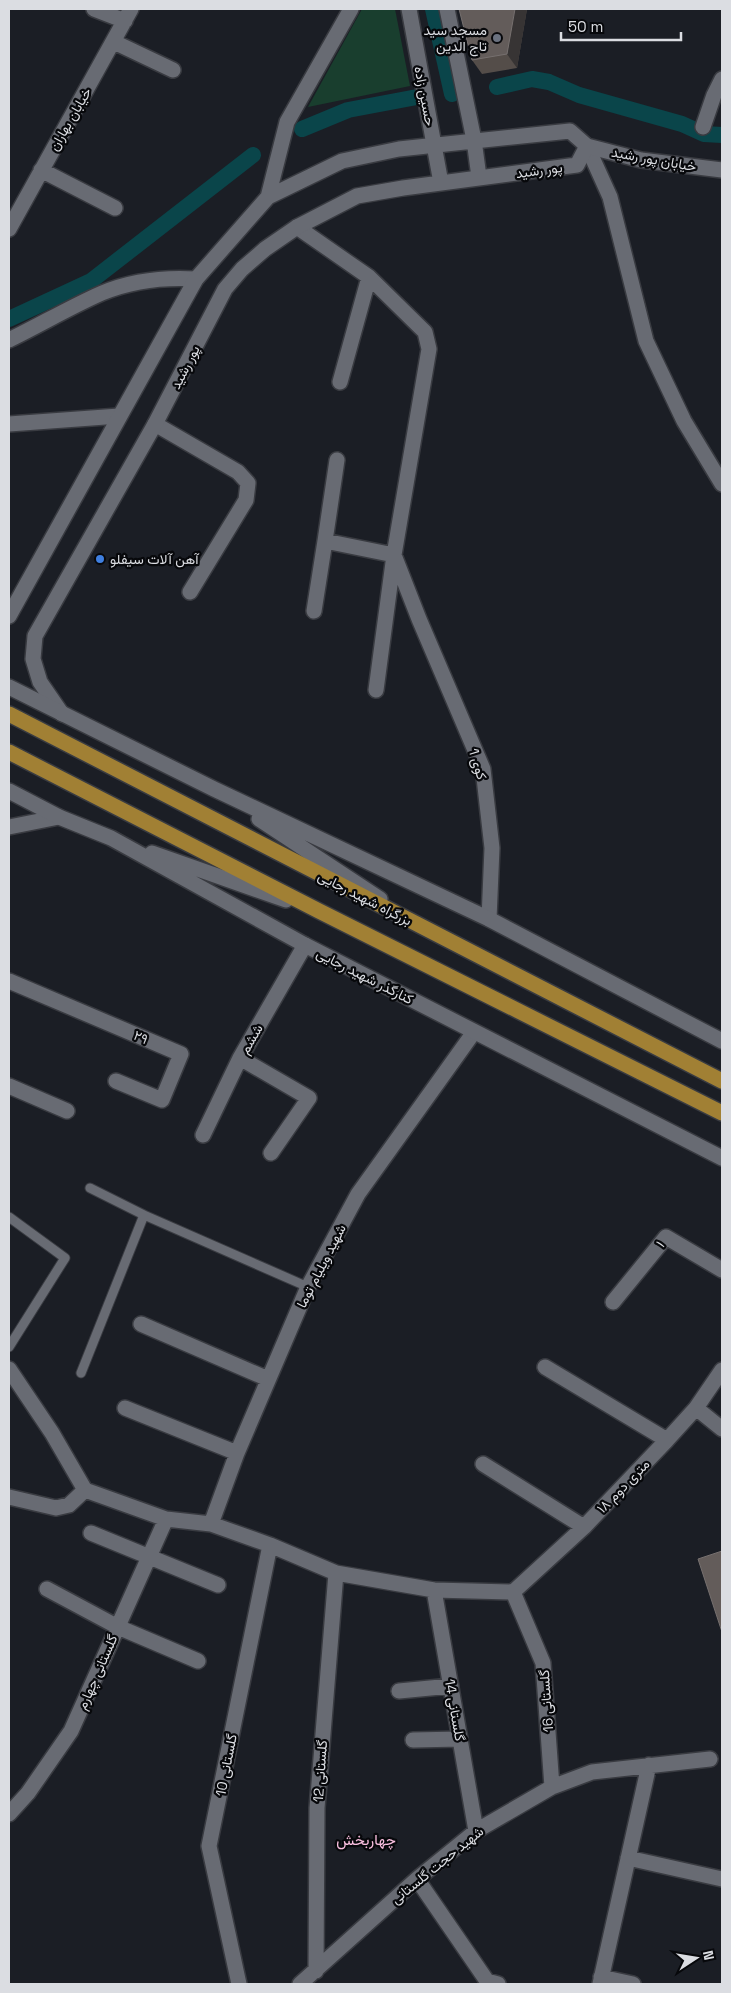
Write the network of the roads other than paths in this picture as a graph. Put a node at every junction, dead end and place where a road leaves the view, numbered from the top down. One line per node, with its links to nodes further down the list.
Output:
1 (94, 9): 5 (street)
2 (351, 9): 17 (street)
3 (409, 9): 11 (street, حسین زاده)
4 (447, 9): 10 (street)
5 (128, 15): 6 (street, خیابان بهاران)
6 (114, 42): 7 (street); 13 (street, خیابان بهاران)
7 (173, 70)
8 (722, 79): 9 (street)
9 (703, 127)
10 (474, 140): 11 (street); 12 (street); 15 (street)
11 (434, 145): 16 (street, حسین زاده); 17 (street)
12 (587, 146): 14 (street, خیابان پور رشید); 15 (street, پور رشید); 29 (street)
13 (41, 170): 18 (street); 20 (street, خیابان بهاران)
14 (722, 170)
15 (479, 178): 16 (street, پور رشید)
16 (441, 183): 19 (street, پور رشید)
17 (268, 197): 22 (street)
18 (115, 208)
19 (297, 228): 21 (street); 27 (street, پور رشید)
20 (9, 229)
21 (369, 277): 24 (street); 31 (street)
22 (196, 279): 23 (street); 25 (street)
23 (9, 340)
24 (340, 382)
25 (119, 416): 26 (street); 34 (street)
26 (9, 424)
27 (155, 424): 32 (street); 38 (street, پور رشید)
28 (337, 460): 30 (street)
29 (722, 484)
30 (324, 541): 31 (street); 33 (street)
31 (394, 555): 36 (street); 46 (street, کوی 1)
32 (190, 592)
33 (314, 611)
34 (9, 616)
35 (9, 687): 38 (street)
36 (376, 690)
37 (9, 714): 47 (highway, بزرگراه شهید رجایی)
38 (62, 714): 40 (street)
39 (9, 752): 45 (highway)
40 (214, 789): 46 (street); 47 (street)
41 (9, 791): 42 (street, کنارگذر شهید رجایی)
42 (59, 817): 43 (street); 44 (street, کنارگذر شهید رجایی)
43 (9, 827)
44 (111, 838): 45 (street); 48 (street, کنارگذر شهید رجایی)
45 (319, 911): 57 (highway)
46 (489, 919): 51 (street)
47 (425, 929): 54 (highway, بزرگراه شهید رجایی)
48 (306, 945): 50 (street, کنارگذر شهید رجایی); 52 (street, ششم)
49 (9, 981): 53 (street, ۲۹)
50 (474, 1032): 60 (street, کنارگذر شهید رجایی); 65 (street, شهید ویلیام توما)
51 (722, 1041)
52 (240, 1058): 58 (street, ششم); 59 (street)
53 (116, 1081)
54 (722, 1081)
55 (9, 1086): 56 (street)
56 (67, 1111)
57 (722, 1113)
58 (203, 1135)
59 (271, 1153)
60 (722, 1158)
61 (90, 1188): 62 (lane)
62 (144, 1214): 65 (lane); 72 (lane)
63 (9, 1218): 68 (lane)
64 (722, 1270): 66 (street, ۱)
65 (308, 1287): 73 (street, شهید ویلیام توما)
66 (613, 1302)
67 (141, 1324): 73 (street)
68 (9, 1347)
69 (545, 1367): 77 (street)
70 (9, 1369): 80 (street)
71 (722, 1370): 75 (street, ۱۸ متری دوم)
72 (82, 1373)
73 (268, 1379): 78 (street, شهید ویلیام توما)
74 (125, 1408): 78 (street)
75 (696, 1408): 76 (street); 77 (street, ۱۸ متری دوم)
76 (722, 1429)
77 (667, 1440): 84 (street, ۱۸ متری دوم)
78 (237, 1453): 83 (street, شهید ویلیام توما)
79 (482, 1464): 84 (street)
80 (84, 1490): 81 (street); 82 (street)
81 (9, 1497)
82 (166, 1519): 83 (street); 87 (street, گلستانی چهارم)
83 (211, 1524): 86 (street)
84 (584, 1527): 92 (street, ۱۸ متری دوم)
85 (91, 1533): 87 (street)
86 (270, 1545): 88 (street); 109 (street, گلستانی 10)
87 (149, 1556): 89 (street); 93 (street, گلستانی چهارم)
88 (336, 1573): 91 (street); 107 (street, گلستانی 12)
89 (218, 1584)
90 (48, 1589): 93 (street)
91 (434, 1590): 92 (street); 95 (street, گلستانی 14)
92 (513, 1592): 101 (street, گلستانی 16)
93 (118, 1626): 94 (street); 102 (street, گلستانی چهارم)
94 (198, 1661)
95 (451, 1686): 96 (street); 97 (street, گلستانی 14)
96 (399, 1691)
97 (460, 1739): 98 (street); 103 (street, گلستانی 14)
98 (413, 1740)
99 (710, 1759): 100 (street, شهید حجت گلستانی)
100 (649, 1764): 101 (street, شهید حجت گلستانی); 104 (street)
101 (552, 1787): 103 (street, شهید حجت گلستانی)
102 (9, 1814)
103 (476, 1831): 105 (street, شهید حجت گلستانی)
104 (628, 1858): 106 (street); 108 (street)
105 (417, 1879): 107 (street, شهید حجت گلستانی); 111 (street)
106 (722, 1879)
107 (316, 1971): 110 (street, شهید حجت گلستانی)
108 (601, 1981): 112 (street)
109 (239, 1984)
110 (301, 1984)
111 (498, 1984)
112 (633, 1984)

